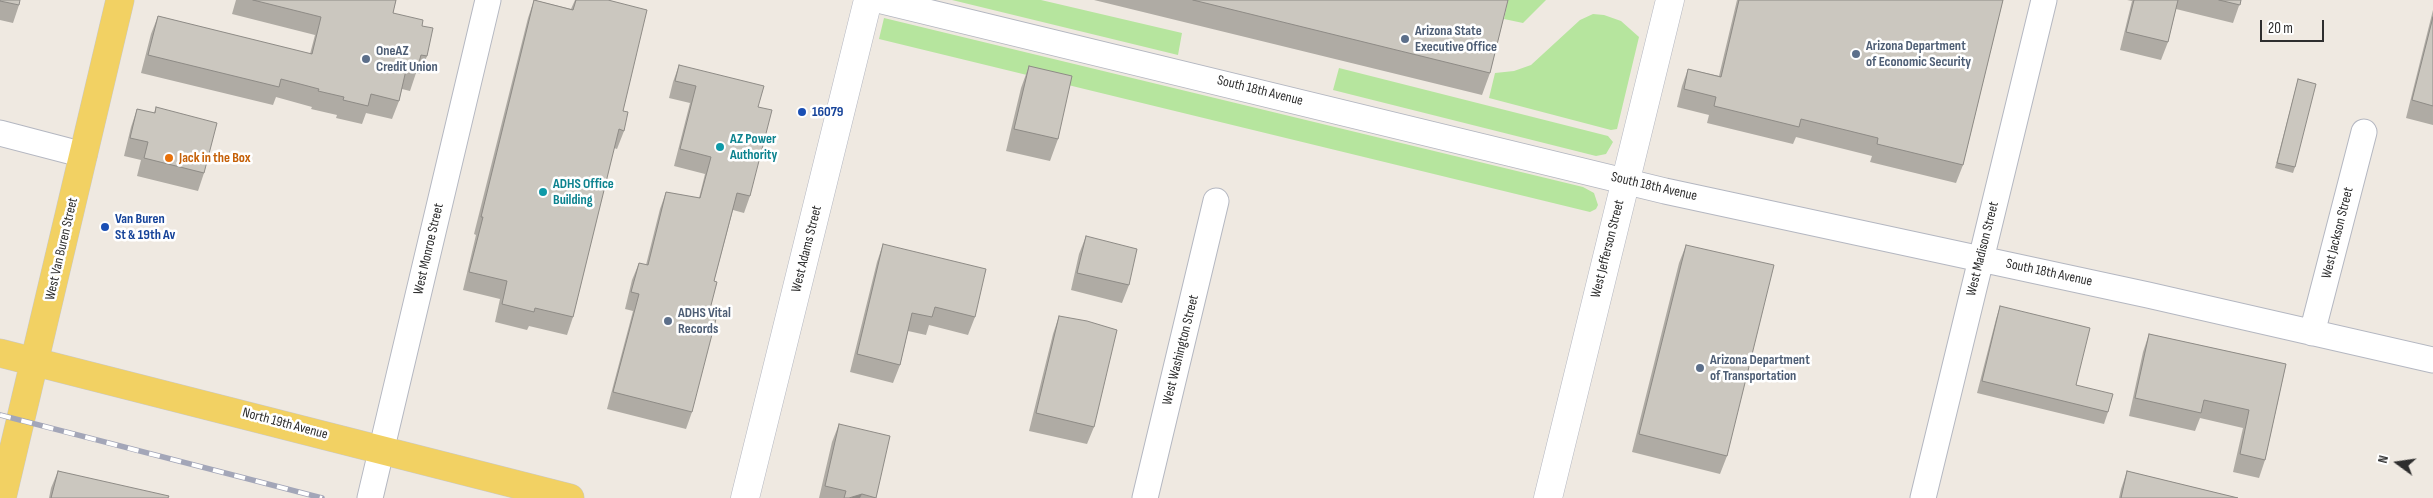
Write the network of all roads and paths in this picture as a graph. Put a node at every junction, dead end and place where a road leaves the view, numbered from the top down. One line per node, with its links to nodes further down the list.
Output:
1 (120, 0): 9 (main road, West Van Buren Street)
2 (488, 0): 17 (street, West Monroe Street)
3 (868, 0): 21 (main road, West Adams Street)
4 (878, 0): 10 (street, South 18th Avenue)
5 (1670, 0): 10 (main road, West Jefferson Street)
6 (2044, 0): 12 (street, West Madison Street)
7 (2364, 132): 13 (street, West Jackson Street)
8 (0, 134): 9 (street)
9 (84, 155): 16 (main road, West Van Buren Street)
10 (1625, 181): 12 (street, South 18th Avenue); 23 (main road, West Jefferson Street)
11 (1216, 201): 22 (street, West Washington Street)
12 (1981, 258): 13 (street, South 18th Avenue); 24 (street, West Madison Street)
13 (2312, 333): 15 (street, South 18th Avenue)
14 (0, 353): 16 (main road, North 19th Avenue)
15 (2433, 360)
16 (35, 361): 17 (main road, North 19th Avenue); 18 (main road, West Van Buren Street)
17 (382, 450): 19 (street, West Monroe Street); 20 (main road, North 19th Avenue)
18 (2, 498)
19 (370, 498)
20 (570, 498)
21 (745, 498)
22 (1145, 498)
23 (1548, 498)
24 (1923, 498)

